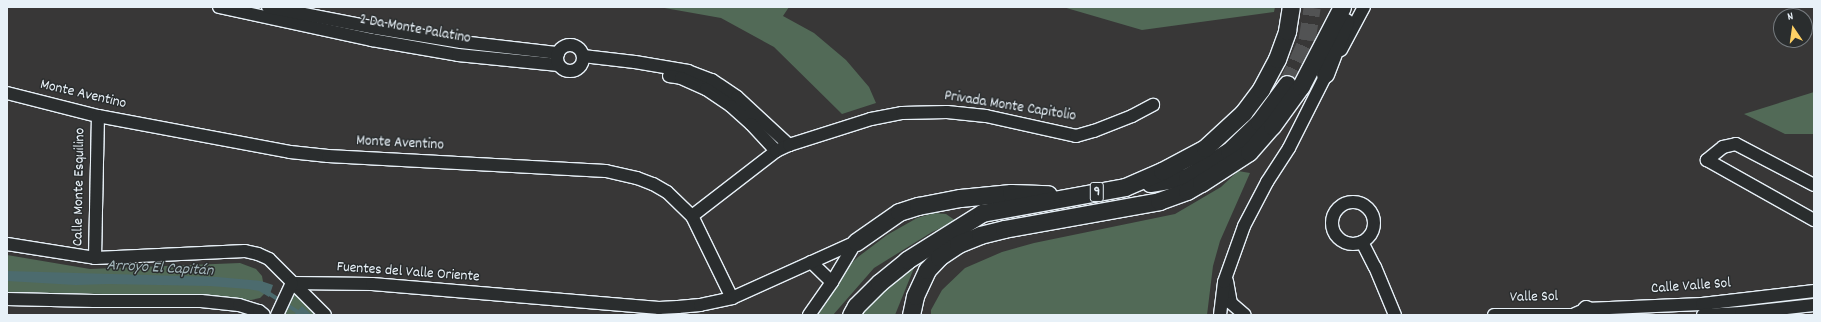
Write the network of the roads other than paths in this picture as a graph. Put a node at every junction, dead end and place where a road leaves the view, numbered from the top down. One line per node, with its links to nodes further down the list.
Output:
1 (219, 7): 7 (street, 2 Da Monte Palatino)
2 (268, 7): 7 (street, 2 Da Monte Palatino)
3 (1291, 7): 17 (highway, 9)
4 (1342, 7): 39 (highway, 9)
5 (1347, 7): 9 (highway)
6 (1364, 7): 9 (street)
7 (559, 59): 8 (street); 8 (street)
8 (583, 60): 14 (street); 15 (street)
9 (1326, 74): 26 (street)
10 (1287, 84): 17 (highway)
11 (7, 93): 13 (street, Monte Aventino)
12 (1153, 105): 14 (street, Privada Monte Capitolio)
13 (98, 116): 19 (street, Monte Aventino); 24 (street, Calle Monte Esquilino)
14 (789, 145): 15 (street, Privada Monte Capitolio)
15 (776, 151): 19 (street, Privada Monte Capitolio)
16 (1814, 185): 20 (street)
17 (1125, 187): 18 (highway, 9)
18 (1082, 196): 21 (highway); 38 (highway, 9)
19 (692, 216): 30 (street, Monte Aventino)
20 (1814, 220)
21 (856, 242): 25 (street, Fuentes del Valle Oriente); 27 (street)
22 (1362, 242): 42 (street)
23 (7, 244): 24 (street)
24 (95, 258): 28 (street)
25 (811, 262): 27 (street); 30 (street, Fuentes del Valle Oriente)
26 (1226, 276): 40 (street); 41 (street)
27 (832, 282): 37 (street)
28 (292, 283): 30 (street, Fuentes del Valle Oriente); 35 (street); 36 (street)
29 (1814, 291): 33 (street, Calle Valle Sol)
30 (732, 298)
31 (7, 299): 34 (street)
32 (1814, 304): 44 (street, Calle Valle Sol)
33 (1583, 313): 43 (street, Valle Sol)
34 (264, 315)
35 (277, 315)
36 (325, 315)
37 (809, 315)
38 (851, 315)
39 (911, 315)
40 (1220, 315)
41 (1245, 315)
42 (1395, 315)
43 (1494, 315)
44 (1703, 315)

